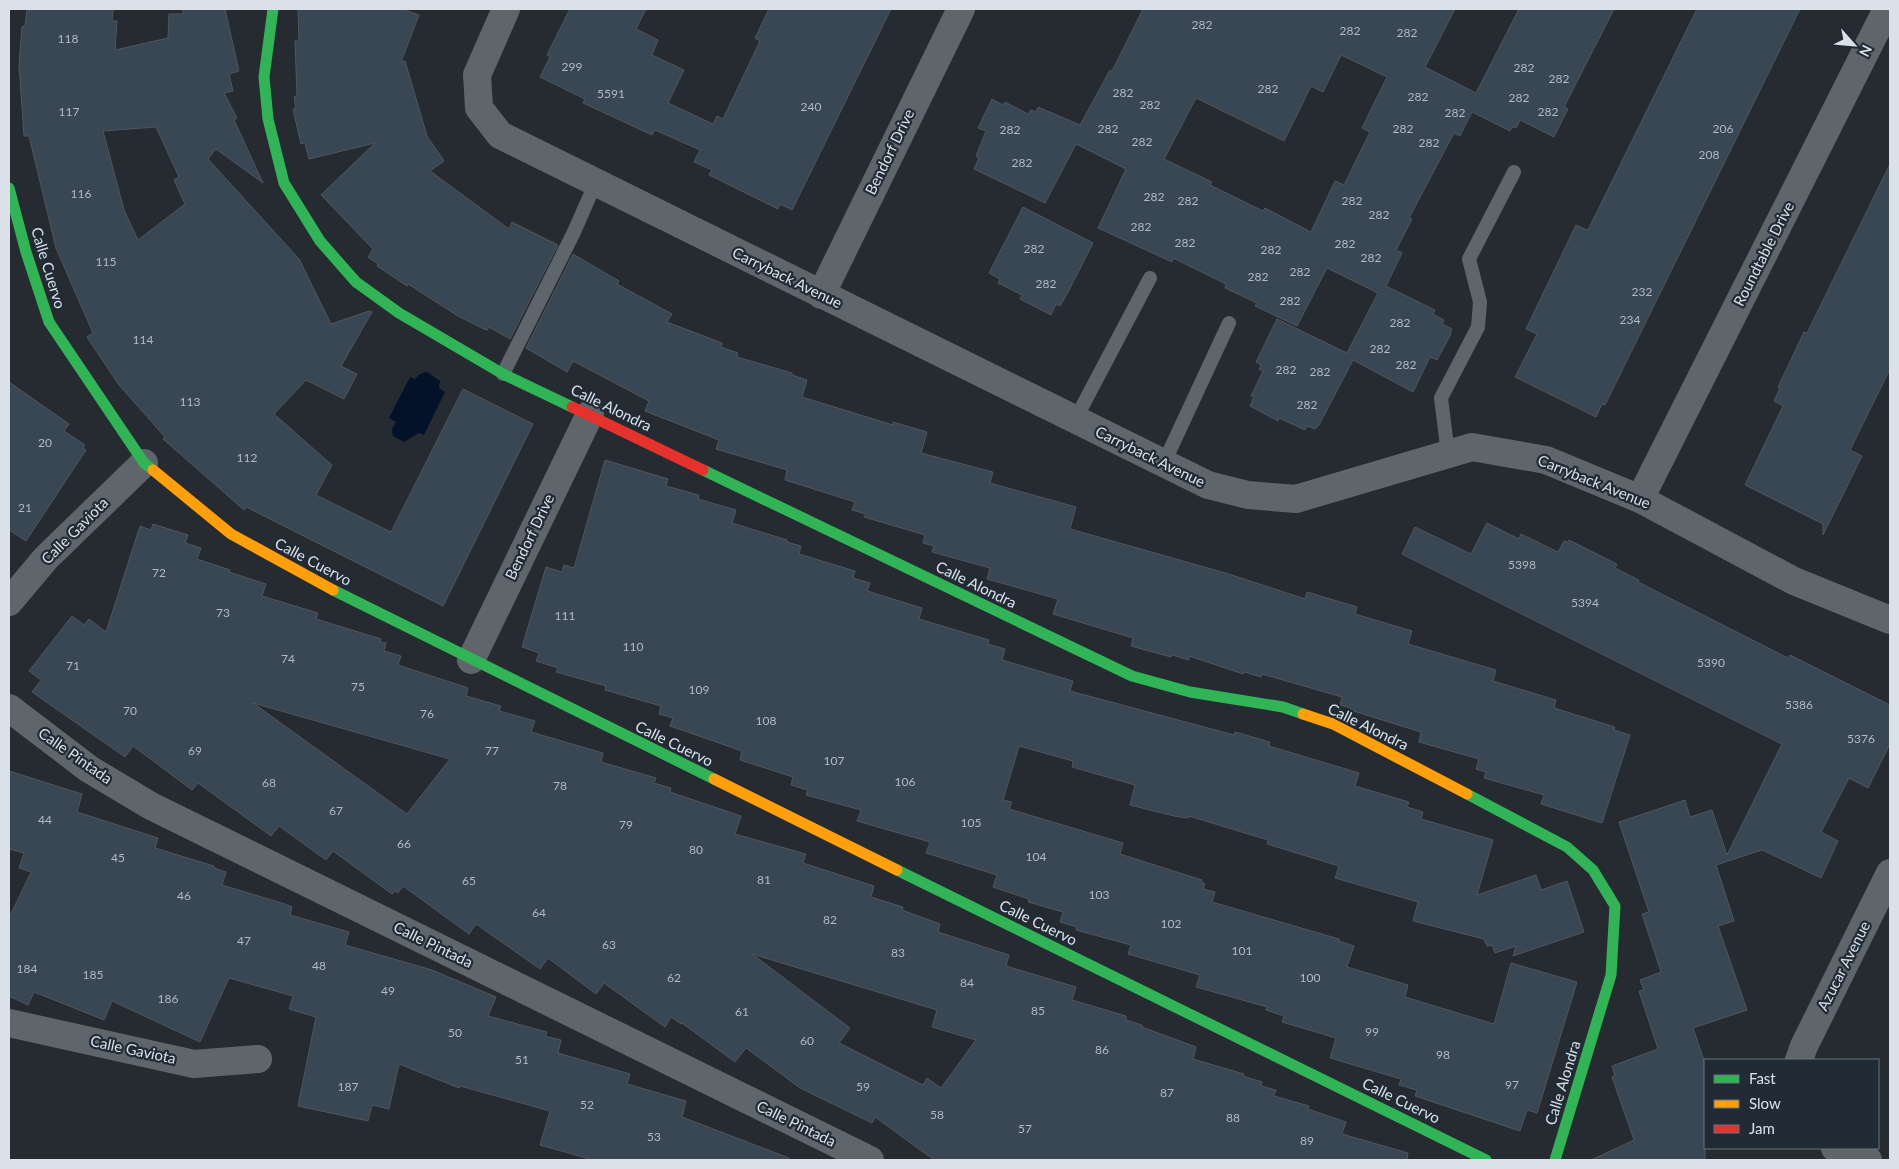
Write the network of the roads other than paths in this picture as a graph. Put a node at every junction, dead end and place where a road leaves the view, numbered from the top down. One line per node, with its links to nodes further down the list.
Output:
1 (273, 9): 11 (street, Calle Alondra)
2 (506, 9): 6 (street, Carryback Avenue)
3 (961, 9): 9 (street, Bendorf Drive)
4 (1887, 9): 17 (street, Roundtable Drive)
5 (1514, 172): 14 (lane)
6 (595, 184): 9 (street, Carryback Avenue); 11 (lane)
7 (9, 188): 15 (street, Calle Cuervo)
8 (1150, 278): 13 (lane)
9 (821, 295): 13 (street, Carryback Avenue)
10 (1229, 323): 16 (lane)
11 (503, 374): 12 (street, Calle Alondra)
12 (590, 414): 20 (street, Bendorf Drive); 29 (street, Calle Alondra)
13 (1074, 420): 16 (street, Carryback Avenue)
14 (1448, 454): 16 (street, Carryback Avenue); 17 (street, Carryback Avenue)
15 (144, 463): 18 (street, Calle Gaviota); 20 (street, Calle Cuervo)
16 (1163, 465)
17 (1640, 499): 19 (street, Carryback Avenue)
18 (9, 602)
19 (1890, 620)
20 (471, 660): 28 (street, Calle Cuervo)
21 (9, 708): 27 (street, Calle Pintada)
22 (1890, 873): 25 (street, Azucar Avenue)
23 (9, 1023): 24 (street, Calle Gaviota)
24 (258, 1059)
25 (1799, 1059)
26 (1838, 1149): 30 (street)
27 (870, 1160)
28 (1486, 1160)
29 (1555, 1160)
30 (1868, 1160)

